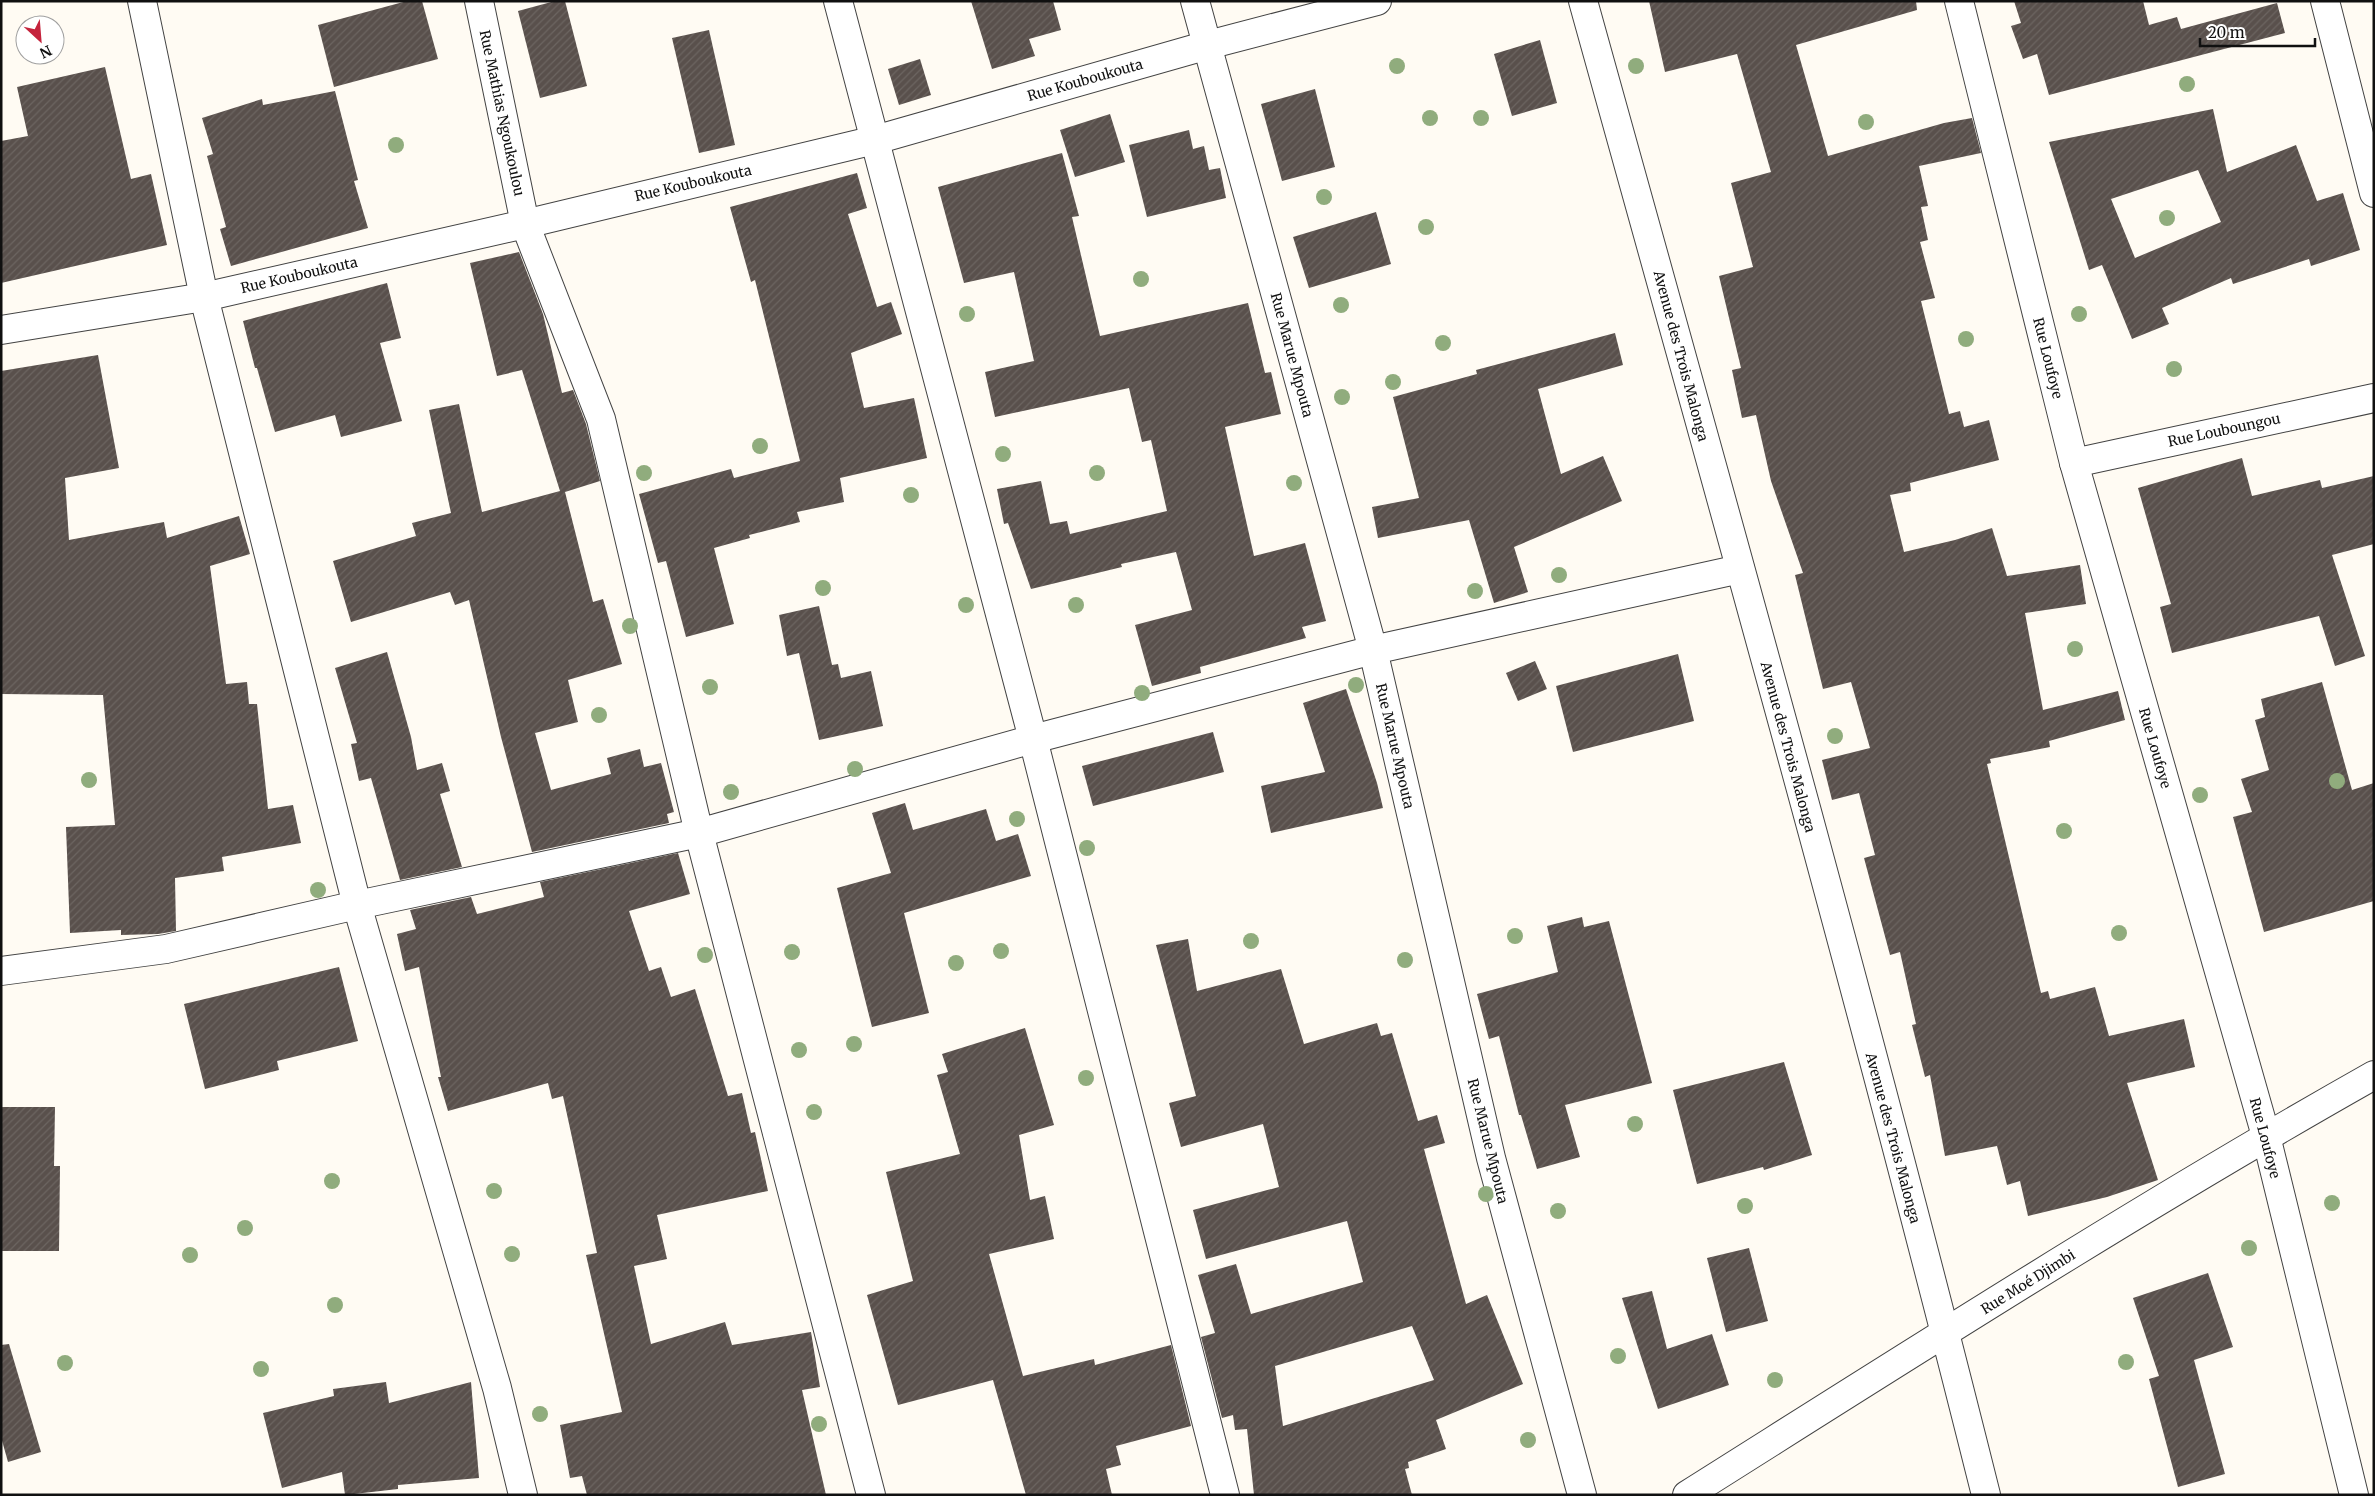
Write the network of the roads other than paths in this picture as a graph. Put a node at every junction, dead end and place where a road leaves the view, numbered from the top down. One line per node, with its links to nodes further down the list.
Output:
1 (142, 1): 13 (street)
2 (479, 1): 12 (street, Rue Mathias Ngoukoulou)
3 (838, 1): 10 (street)
4 (1195, 1): 9 (street, Rue Marue Mpouta)
5 (1377, 1): 9 (street, Rue Kouboukouta)
6 (1583, 1): 17 (street, Avenue des Trois Malonga)
7 (1959, 1): 16 (street, Rue Loufoye)
8 (2325, 1): 11 (street)
9 (1208, 45): 10 (street, Rue Kouboukouta); 18 (street, Rue Marue Mpouta)
10 (875, 140): 12 (street, Rue Kouboukouta); 19 (street)
11 (2374, 193)
12 (525, 224): 13 (street, Rue Kouboukouta); 20 (street, Rue Mathias Ngoukoulou)
13 (204, 297): 14 (street, Rue Kouboukouta); 21 (street)
14 (1, 330)
15 (2374, 398): 16 (street, Rue Louboungou)
16 (2074, 463): 24 (street, Rue Loufoye)
17 (1740, 569): 18 (street); 25 (street, Avenue des Trois Malonga)
18 (1373, 650): 19 (street); 29 (street, Rue Marue Mpouta)
19 (1033, 739): 20 (street); 28 (street)
20 (699, 833): 21 (street); 27 (street, Rue Mathias Ngoukoulou)
21 (357, 905): 22 (street); 26 (street)
22 (1, 971)
23 (2374, 1076): 24 (street, Rue Moé Djimbi)
24 (2266, 1136): 25 (street, Rue Moé Djimbi); 32 (street, Rue Loufoye)
25 (1946, 1332): 30 (street, Rue Moé Djimbi); 31 (street, Avenue des Trois Malonga)
26 (523, 1495)
27 (871, 1495)
28 (1225, 1495)
29 (1582, 1495)
30 (1687, 1495)
31 (1986, 1495)
32 (2354, 1495)

